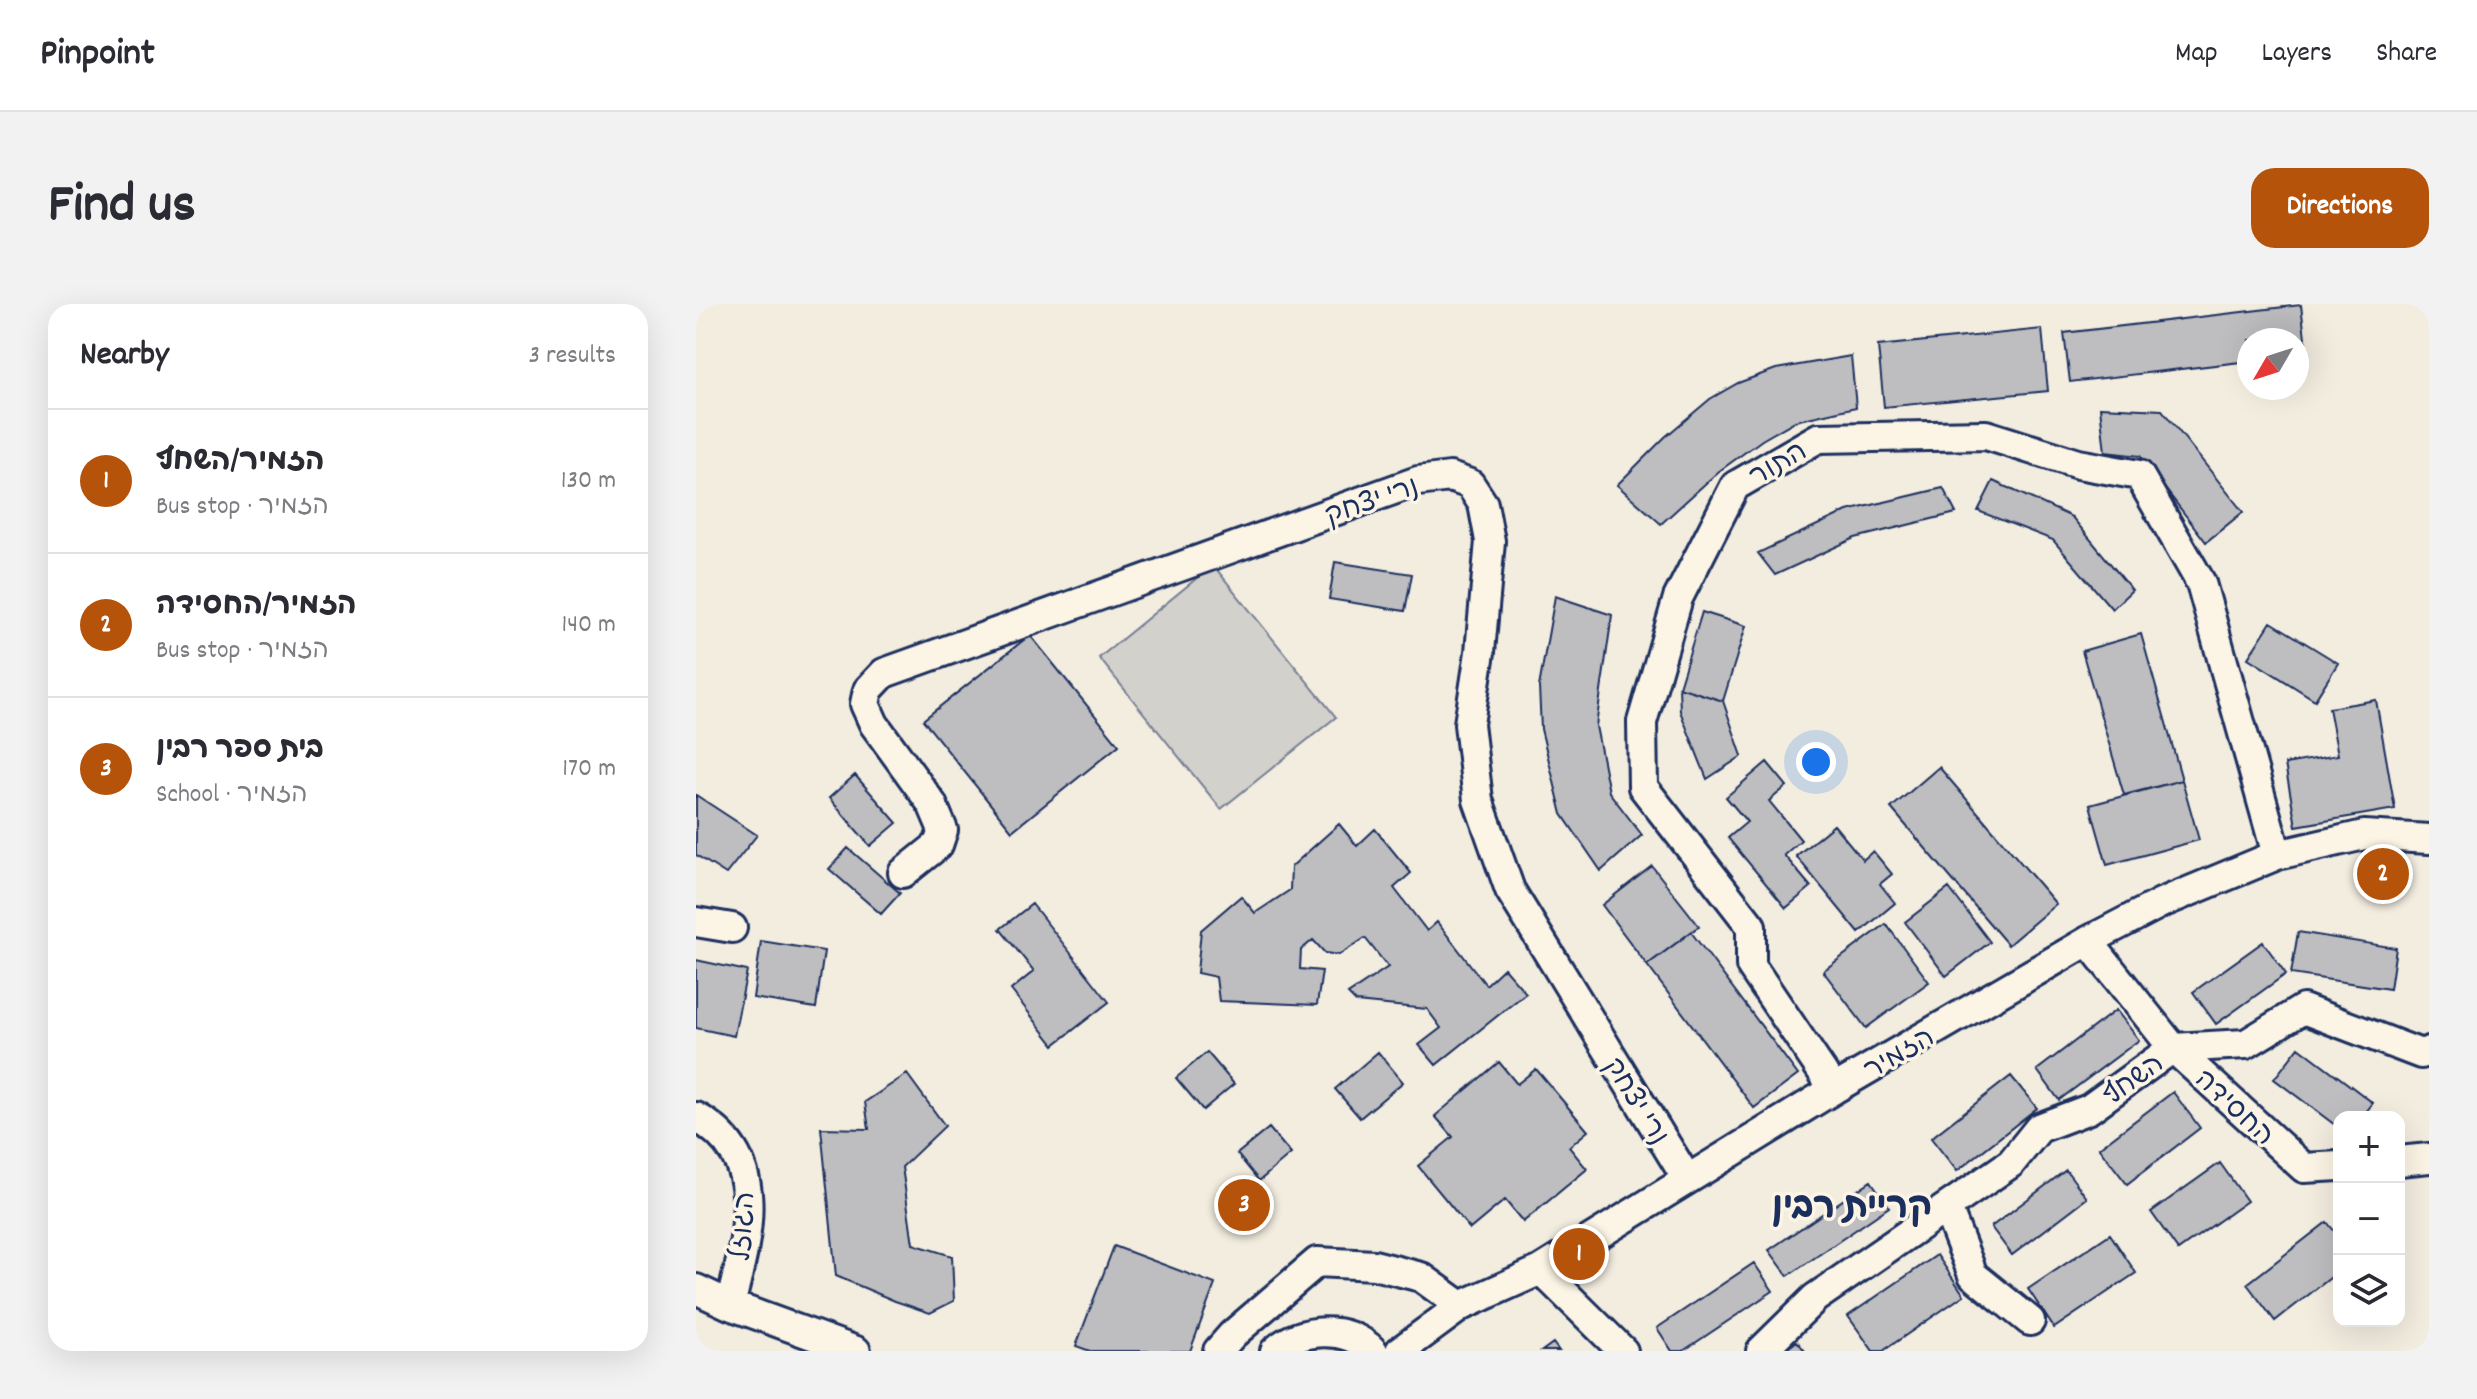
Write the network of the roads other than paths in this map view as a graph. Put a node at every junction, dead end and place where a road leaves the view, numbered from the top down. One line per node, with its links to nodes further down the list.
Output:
1 (2429, 839): 2 (street, הזמיר)
2 (2277, 855): 6 (street, הזמיר); 9 (street, התור)
3 (903, 873): 14 (street, נרי יצחק)
4 (696, 922): 5 (street)
5 (732, 928)
6 (2088, 941): 7 (street, החסידה); 9 (street, הזמיר)
7 (2173, 1048): 8 (street, השחף); 13 (street, החסידה); 15 (street, השחף)
8 (2429, 1051)
9 (1834, 1089): 14 (street, הזמיר)
10 (696, 1117): 18 (street, הגוזל)
11 (2429, 1158): 12 (street)
12 (2405, 1160)
13 (2333, 1166)
14 (1687, 1179): 16 (street, הזמיר)
15 (1947, 1208): 20 (street); 27 (street, השחף)
16 (1541, 1270): 19 (street, הזמיר); 26 (street)
17 (696, 1289): 18 (street)
18 (730, 1305): 21 (street)
19 (1461, 1306): 22 (street); 25 (street, הזמיר)
20 (2030, 1321)
21 (856, 1351)
22 (1218, 1351)
23 (1275, 1351): 24 (street)
24 (1373, 1351)
25 (1400, 1351)
26 (1623, 1351)
27 (1761, 1351)

